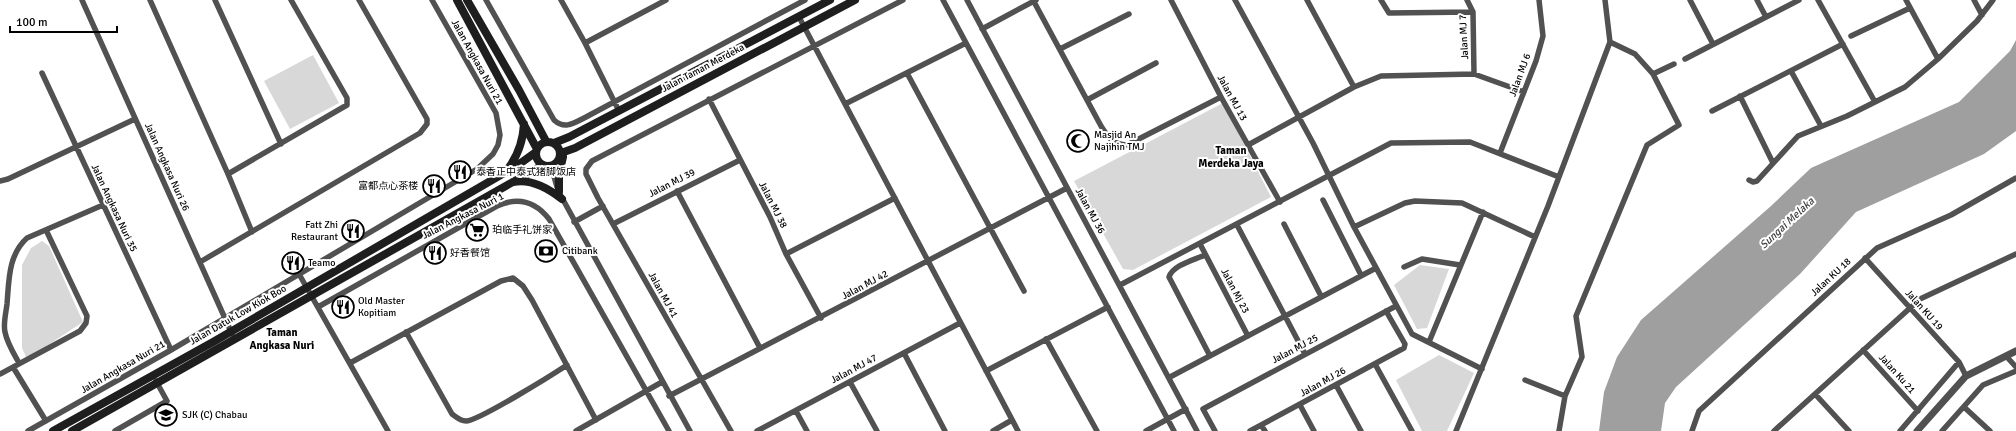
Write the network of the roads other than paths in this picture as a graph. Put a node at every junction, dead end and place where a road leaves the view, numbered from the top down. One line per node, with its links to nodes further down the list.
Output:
1 (150, 0): 87 (street)
2 (215, 0): 76 (street)
3 (291, 0): 76 (street)
4 (359, 0): 111 (street)
5 (432, 0): 123 (street, Jalan Angkasa Nuri 21)
6 (457, 0): 72 (main road)
7 (467, 0): 69 (main road)
8 (486, 0): 64 (street)
9 (561, 0): 43 (street)
10 (666, 0): 43 (street)
11 (804, 0): 64 (street)
12 (830, 0): 37 (main road, Jalan Taman Merdeka)
13 (855, 0): 39 (main road, Jalan Taman Merdeka)
14 (903, 0): 47 (street)
15 (943, 0): 44 (street)
16 (966, 0): 40 (street, Jalan MJ 36)
17 (1034, 0): 40 (street); 48 (street)
18 (1171, 0): 61 (street, Jalan MJ 13)
19 (1235, 0): 70 (street)
20 (1307, 0): 58 (street)
21 (1381, 0): 34 (street)
22 (1467, 0): 34 (street, Jalan MJ 7)
23 (1539, 0): 59 (street, Jalan MJ 6)
24 (1605, 0): 42 (street)
25 (1690, 0): 45 (street)
26 (1757, 0): 38 (street)
27 (1798, 0): 38 (street)
28 (1818, 0): 46 (street)
29 (1906, 0): 33 (street)
30 (1974, 0): 36 (street)
31 (1993, 0): 36 (street)
32 (82, 1): 71 (street, Jalan Angkasa Nuri 26)
33 (1910, 8): 41 (street); 50 (street)
34 (1473, 12): 56 (street, Jalan MJ 7)
35 (1130, 14): 48 (street)
36 (1982, 15): 50 (street)
37 (799, 17): 39 (street); 67 (main road, Jalan Taman Merdeka)
38 (1766, 17): 45 (street)
39 (804, 27): 47 (street); 79 (main road, Jalan Taman Merdeka)
40 (982, 29): 94 (street, Jalan MJ 36)
41 (1851, 36)
42 (1610, 42): 57 (street); 89 (street)
43 (585, 43): 64 (street)
44 (966, 43): 55 (street); 98 (street)
45 (1713, 44): 49 (street)
46 (1843, 44): 53 (street); 65 (street)
47 (814, 46): 62 (street); 66 (street)
48 (1060, 49): 63 (street)
49 (1685, 59)
50 (1938, 59): 65 (street)
51 (1156, 63): 63 (street)
52 (1674, 64): 57 (street)
53 (1791, 71): 60 (street); 73 (street)
54 (42, 73): 78 (street, Jalan Angkasa Nuri 35)
55 (907, 73): 66 (street); 109 (street)
56 (1474, 74): 58 (street); 59 (street)
57 (1653, 74): 175 (street)
58 (1354, 87): 70 (street)
59 (1524, 92): 82 (street, Jalan MJ 6)
60 (1740, 96): 68 (street); 84 (street)
61 (1221, 97): 63 (street); 77 (street, Jalan MJ 13)
62 (709, 99): 83 (street, Jalan MJ 38); 102 (street, Jalan MJ 41)
63 (1087, 100)
64 (615, 102): 67 (street)
65 (1875, 102): 73 (street)
66 (845, 104): 97 (street)
67 (619, 111): 74 (main road, Jalan Taman Merdeka)
68 (1712, 111)
69 (533, 117): 74 (main road); 75 (main road)
70 (1300, 117): 77 (street); 88 (street)
71 (135, 119): 78 (street); 118 (street, Jalan Angkasa Nuri 26)
72 (524, 123): 80 (main road); 86 (main road)
73 (1821, 126): 84 (street)
74 (569, 137): 75 (main road, Jalan Taman Merdeka)
75 (550, 142): 80 (main road); 81 (main road)
76 (280, 144): 87 (street)
77 (1248, 145): 100 (street, Jalan MJ 13)
78 (76, 148): 92 (street); 101 (street, Jalan Angkasa Nuri 35)
79 (575, 148): 81 (main road, Jalan Taman Merdeka); 96 (main road)
80 (536, 150): 85 (main road); 86 (main road, Jalan Datuk Low Kiok Boo)
81 (560, 153): 85 (main road)
82 (1500, 153): 88 (street); 89 (street)
83 (740, 160): 95 (street, Jalan MJ 39); 114 (street, Jalan MJ 38)
84 (1774, 163): 91 (street)
85 (547, 165): 93 (main road, Jalan Datuk Low Kiok Boo); 96 (street)
86 (504, 173): 126 (main road, Jalan Datuk Low Kiok Boo)
87 (228, 174): 111 (street)
88 (1331, 176): 100 (street); 108 (street)
89 (1559, 177): 112 (street)
90 (2016, 178): 117 (street, Jalan KU 18)
91 (1749, 180)
92 (0, 181)
93 (508, 183): 96 (main road); 128 (main road, Jalan Datuk Low Kiok Boo)
94 (1067, 188): 98 (street, Jalan MJ 42); 125 (street, Jalan MJ 36)
95 (677, 191): 105 (street, Jalan MJ 39); 145 (street)
96 (560, 196): 104 (street)
97 (895, 198): 114 (street); 119 (street)
98 (1049, 198): 109 (street, Jalan MJ 42); 132 (street)
99 (1323, 200): 124 (street)
100 (1280, 202): 107 (street)
101 (103, 205): 110 (street); 146 (street, Jalan Angkasa Nuri 35)
102 (603, 206): 104 (street); 105 (street, Jalan MJ 41)
103 (1482, 212): 108 (street); 112 (street); 120 (street)
104 (574, 222): 169 (street)
105 (613, 224): 167 (street, Jalan MJ 41)
106 (1284, 224): 129 (street)
107 (1237, 225): 113 (street); 135 (street)
108 (1354, 227): 122 (street)
109 (990, 229): 119 (street, Jalan MJ 42); 127 (street)
110 (46, 230): 155 (street); 155 (street)
111 (252, 232): 118 (street)
112 (1535, 237): 160 (street)
113 (1200, 244): 116 (street, Jalan Mj 23); 125 (street)
114 (786, 254): 137 (street, Jalan MJ 38)
115 (2016, 254): 133 (street)
116 (1205, 255): 141 (street, Jalan Mj 23); 151 (street)
117 (1865, 258): 133 (street, Jalan KU 19); 214 (street, Jalan KU 18)
118 (200, 262): 136 (street, Jalan Angkasa Nuri 26)
119 (928, 262): 137 (street, Jalan MJ 42); 138 (street)
120 (1460, 265): 121 (street); 144 (street)
121 (1404, 267)
122 (1376, 268): 124 (street); 130 (street)
123 (299, 274): 126 (street); 136 (street, Jalan Angkasa Nuri 21)
124 (1361, 275): 129 (street)
125 (1120, 285): 165 (street, Jalan MJ 36)
126 (306, 287): 128 (street); 139 (main road, Jalan Datuk Low Kiok Boo)
127 (1024, 291)
128 (311, 295): 131 (street); 142 (main road, Jalan Datuk Low Kiok Boo)
129 (1322, 296): 135 (street)
130 (1396, 306): 134 (street, Jalan MJ 25); 144 (street)
131 (318, 307): 154 (street); 172 (street, Jalan Angkasa Nuri 1)
132 (1108, 307): 143 (street); 181 (street)
133 (1910, 308): 147 (street); 153 (street, Jalan KU 19)
134 (1386, 311): 150 (street, Jalan MJ 25); 156 (street, Jalan MJ 26)
135 (1286, 316): 141 (street); 150 (street)
136 (225, 318): 139 (street, Jalan Angkasa Nuri 26); 146 (street, Jalan Angkasa Nuri 21)
137 (821, 318): 145 (street, Jalan MJ 42)
138 (960, 323): 149 (street, Jalan MJ 47); 161 (street)
139 (231, 331): 142 (street, Jalan Angkasa Nuri 26); 166 (main road, Jalan Datuk Low Kiok Boo)
140 (406, 332): 154 (street); 157 (street); 157 (street)
141 (1248, 336): 151 (street)
142 (235, 339): 166 (main road, Jalan Datuk Low Kiok Boo)
143 (1046, 339): 161 (street); 202 (street)
144 (1429, 342): 160 (street)
145 (760, 348): 167 (street, Jalan MJ 42)
146 (171, 350): 184 (street, Jalan Angkasa Nuri 21)
147 (1863, 350): 173 (street); 180 (street, Jalan Ku 21)
148 (2016, 351): 152 (street)
149 (904, 353): 170 (street, Jalan MJ 47); 199 (street)
150 (1305, 354): 206 (street, Jalan MJ 25)
151 (1210, 356): 165 (street)
152 (2006, 356): 159 (street); 164 (street)
153 (1959, 362): 164 (street, Jalan KU 19); 180 (street)
154 (350, 363): 191 (street)
155 (19, 364): 158 (street)
156 (1375, 364): 171 (street, Jalan MJ 26); 211 (street)
157 (567, 366): 182 (street)
158 (13, 367): 163 (street); 184 (street)
159 (2016, 367)
160 (1482, 369): 186 (street)
161 (986, 370): 183 (street)
162 (2016, 371): 177 (street)
163 (0, 374)
164 (1966, 376): 218 (street)
165 (1170, 377): 178 (street, Jalan MJ 36)
166 (155, 379): 188 (main road, Jalan Datuk Low Kiok Boo); 189 (main road, Jalan Datuk Low Kiok Boo); 190 (street)
167 (700, 379): 174 (street, Jalan MJ 42); 195 (street, Jalan MJ 41)
168 (1525, 380): 175 (street)
169 (662, 382): 172 (street); 174 (street)
170 (850, 382): 179 (street, Jalan MJ 47); 198 (street)
171 (1336, 385): 176 (street, Jalan MJ 26); 210 (street)
172 (647, 391): 182 (street); 193 (street, Jalan Angkasa Nuri 1)
173 (1815, 394): 215 (street); 216 (street)
174 (670, 396): 194 (street)
175 (1565, 396): 213 (street)
176 (1300, 405): 185 (street, Jalan MJ 26); 209 (street)
177 (1964, 407): 219 (street); 220 (street)
178 (1186, 409): 181 (street); 205 (street, Jalan MJ 36)
179 (796, 411): 196 (street, Jalan MJ 47); 197 (street)
180 (1918, 411): 217 (street)
181 (1168, 419): 203 (street); 204 (street)
182 (596, 420): 192 (street)
183 (1012, 420): 200 (street); 201 (street)
184 (46, 421): 187 (street, Jalan Angkasa Nuri 21)
185 (1261, 425): 207 (street, Jalan MJ 26); 208 (street)
186 (1457, 430): 212 (street)
187 (28, 431)
188 (53, 431)
189 (72, 431)
190 (115, 431)
191 (388, 431)
192 (576, 431)
193 (670, 431)
194 (690, 431)
195 (730, 431)
196 (757, 431)
197 (807, 431)
198 (877, 431)
199 (945, 431)
200 (993, 431)
201 (1018, 431)
202 (1097, 431)
203 (1146, 431)
204 (1174, 431)
205 (1197, 431)
206 (1215, 431)
207 (1250, 431)
208 (1264, 431)
209 (1314, 431)
210 (1361, 431)
211 (1412, 431)
212 (1464, 431)
213 (1559, 431)
214 (1692, 431)
215 (1774, 431)
216 (1849, 431)
217 (1900, 431)
218 (1917, 431)
219 (1942, 431)
220 (1990, 431)

